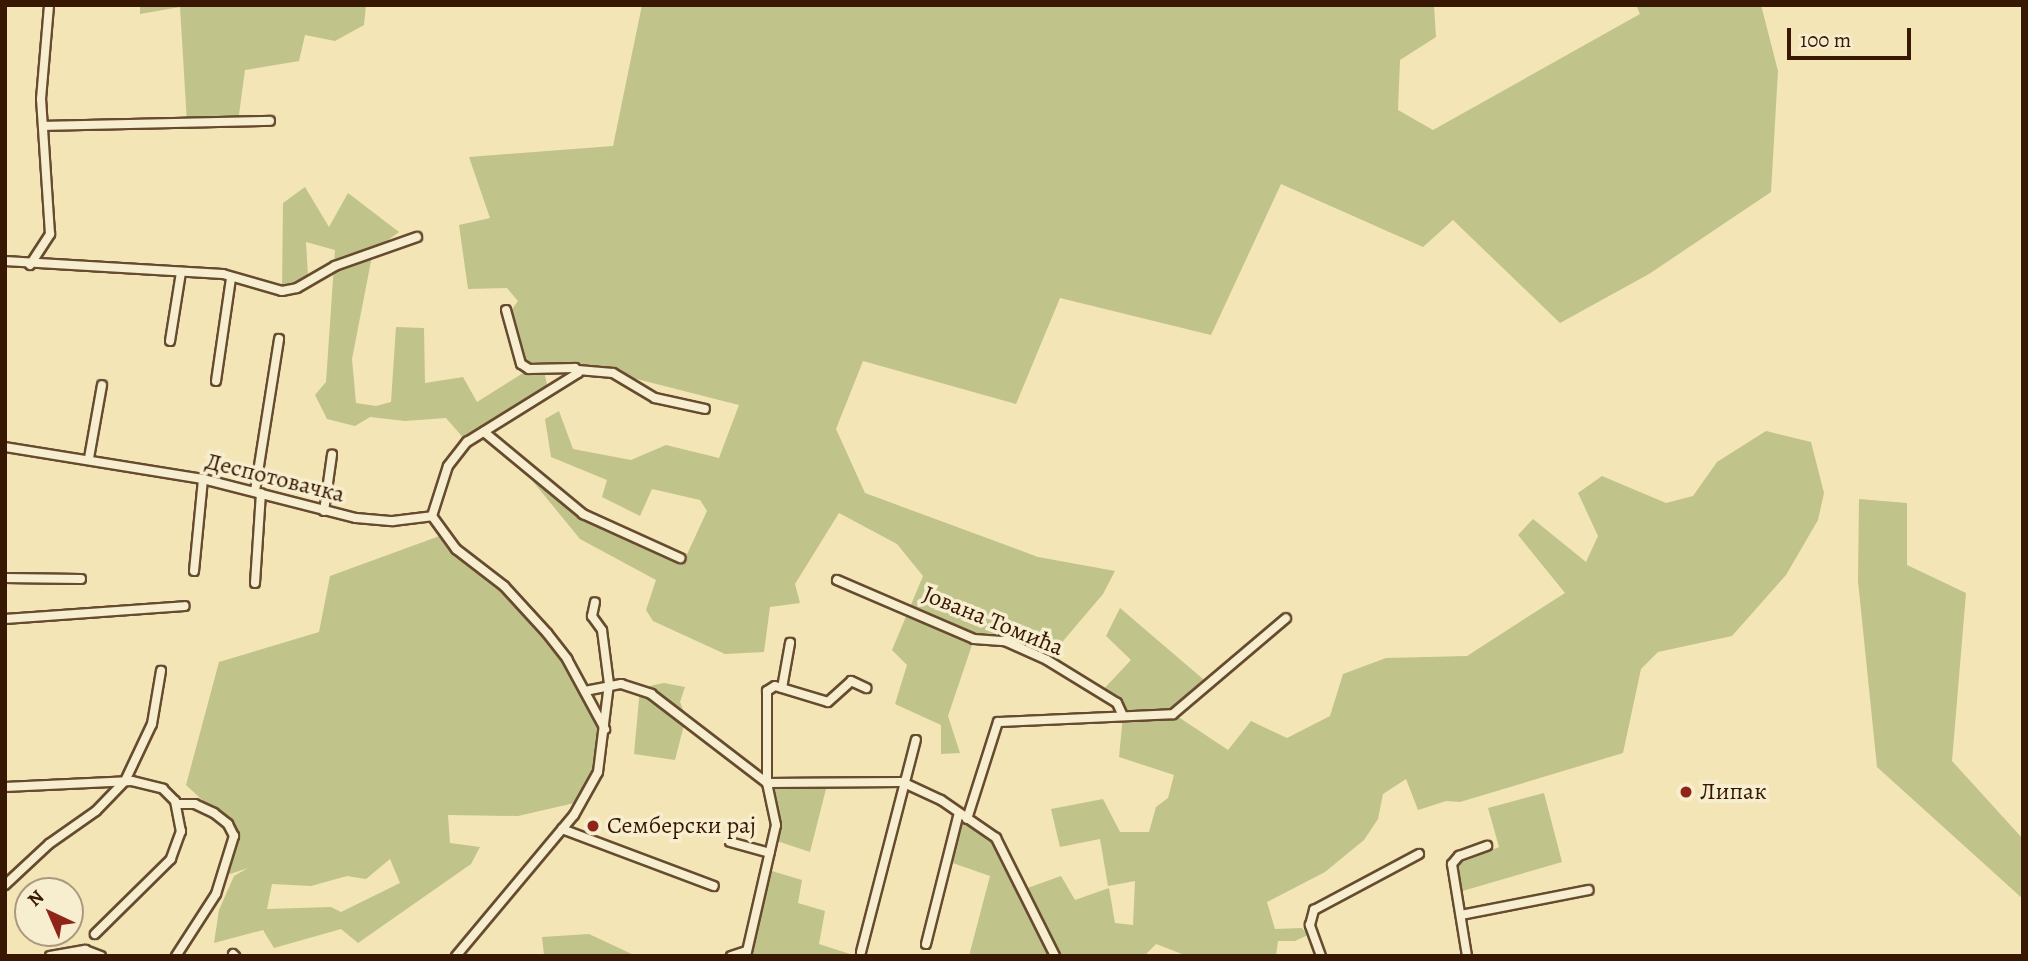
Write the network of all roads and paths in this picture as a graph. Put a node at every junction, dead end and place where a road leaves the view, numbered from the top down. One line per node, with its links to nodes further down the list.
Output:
1 (49, 5): 3 (street)
2 (270, 121): 3 (street)
3 (44, 125): 6 (street)
4 (417, 237): 8 (street)
5 (5, 261): 6 (street)
6 (30, 265): 7 (street)
7 (181, 272): 8 (street); 11 (street)
8 (231, 278): 13 (street)
9 (506, 310): 12 (street)
10 (279, 339): 21 (street)
11 (170, 341)
12 (578, 370): 15 (street); 16 (street)
13 (216, 381)
14 (102, 385): 19 (street)
15 (705, 409)
16 (484, 432): 23 (street); 24 (street)
17 (5, 447): 19 (street, Деспотовачка)
18 (332, 454): 22 (street)
19 (89, 458): 20 (street, Деспотовачка)
20 (203, 479): 21 (street, Деспотовачка); 25 (street)
21 (258, 492): 22 (street, Деспотовачка); 29 (street)
22 (324, 511): 23 (street, Деспотовачка)
23 (432, 516): 39 (street)
24 (680, 558)
25 (194, 571)
26 (5, 578): 27 (street)
27 (82, 579)
28 (837, 580): 40 (street, Јована Томића)
29 (256, 583)
30 (595, 602): 36 (street)
31 (185, 606): 33 (street)
32 (1286, 618): 40 (street)
33 (5, 619)
34 (790, 643): 37 (street)
35 (161, 671): 43 (street)
36 (608, 684): 39 (street); 41 (street); 45 (street)
37 (782, 688): 38 (street); 45 (street)
38 (866, 688)
39 (585, 691): 41 (street)
40 (1123, 716): 49 (street)
41 (605, 729): 50 (street)
42 (916, 740): 44 (street)
43 (125, 781): 46 (street); 47 (street); 55 (street)
44 (902, 782): 45 (street); 48 (street); 61 (street)
45 (767, 783): 53 (street)
46 (5, 787)
47 (177, 804): 59 (street); 65 (street)
48 (959, 813): 49 (street); 60 (street)
49 (967, 819): 68 (street)
50 (562, 829): 56 (street); 66 (street)
51 (730, 842): 53 (street)
52 (1487, 846): 58 (street)
53 (770, 853): 62 (street)
54 (1419, 854): 69 (street)
55 (5, 886)
56 (714, 886)
57 (1589, 890): 58 (street)
58 (1461, 915): 70 (street)
59 (95, 934)
60 (926, 944)
61 (861, 952)
62 (746, 953): 67 (street)
63 (50, 956): 64 (street)
64 (101, 956)
65 (176, 956)
66 (456, 956)
67 (731, 956)
68 (1055, 956)
69 (1321, 956)
70 (1467, 956)

